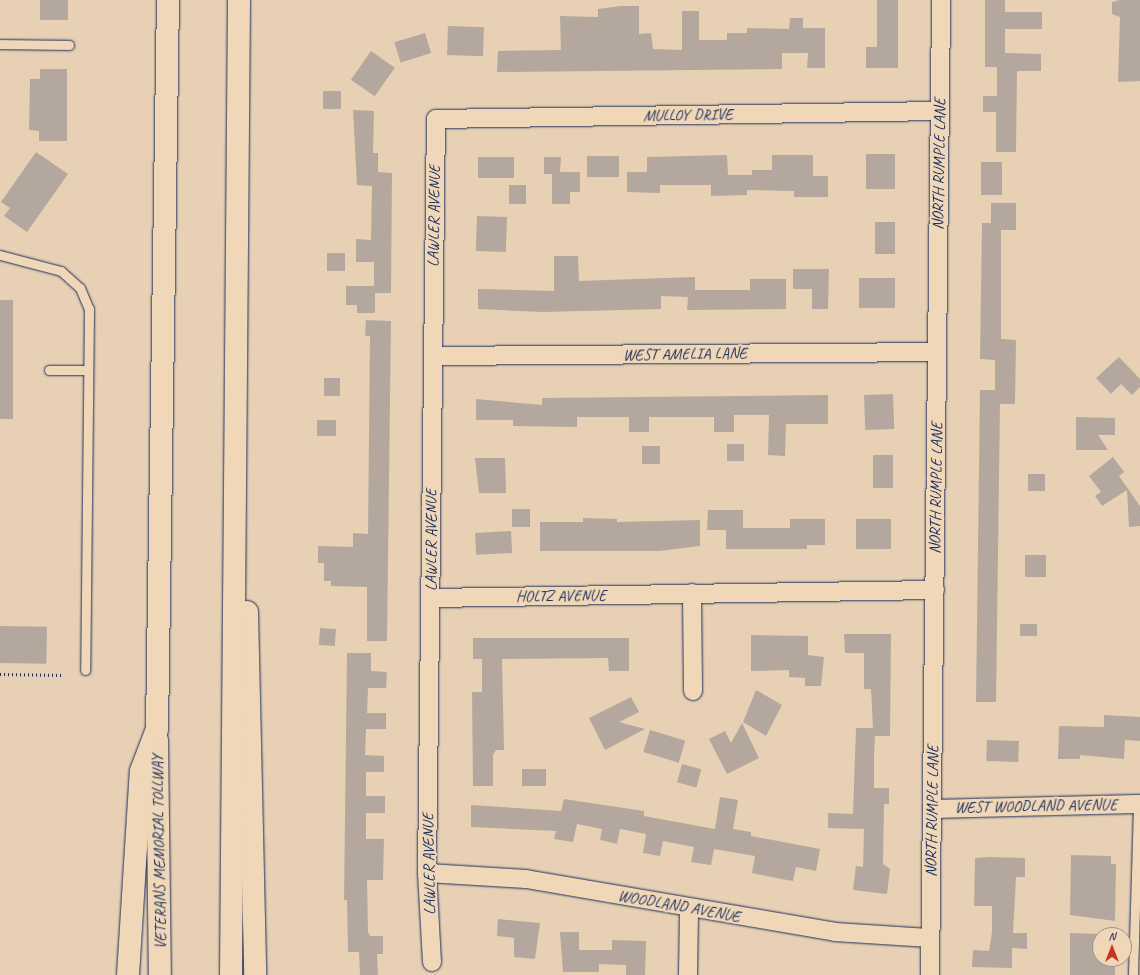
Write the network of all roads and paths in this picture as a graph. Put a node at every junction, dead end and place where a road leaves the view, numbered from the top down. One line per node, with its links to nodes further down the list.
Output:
1 (168, 0): 21 (highway, VETERANS MEMORIAL TOLLWAY)
2 (239, 0): 9 (highway)
3 (941, 0): 6 (street, NORTH RUMPLE LANE)
4 (0, 44): 5 (lane)
5 (69, 45)
6 (940, 112): 7 (street, MULLOY DRIVE); 10 (street, NORTH RUMPLE LANE)
7 (436, 119): 11 (street, LAWLER AVENUE)
8 (0, 255): 13 (lane)
9 (236, 309): 30 (highway); 31 (highway)
10 (937, 352): 11 (street, WEST AMELIA LANE); 14 (street, NORTH RUMPLE LANE)
11 (433, 356): 16 (street, LAWLER AVENUE)
12 (50, 370): 13 (lane)
13 (88, 370): 17 (lane)
14 (935, 590): 15 (street, HOLTZ AVENUE); 23 (street, NORTH RUMPLE LANE)
15 (692, 594): 16 (street, HOLTZ AVENUE); 20 (street)
16 (431, 598): 24 (street, LAWLER AVENUE)
17 (85, 670)
18 (0, 674): 19 (path)
19 (63, 675)
20 (692, 691)
21 (157, 729): 28 (highway); 29 (highway, VETERANS MEMORIAL TOLLWAY)
22 (1139, 804): 23 (street, WEST WOODLAND AVENUE); 34 (lane)
23 (932, 809): 26 (street, NORTH RUMPLE LANE)
24 (427, 873): 25 (street, WOODLAND AVENUE); 27 (street, LAWLER AVENUE)
25 (689, 908): 26 (street, WOODLAND AVENUE); 32 (street)
26 (930, 938): 33 (street, NORTH RUMPLE LANE)
27 (432, 962)
28 (128, 975)
29 (160, 975)
30 (231, 975)
31 (255, 975)
32 (688, 975)
33 (930, 975)
34 (1133, 975)

